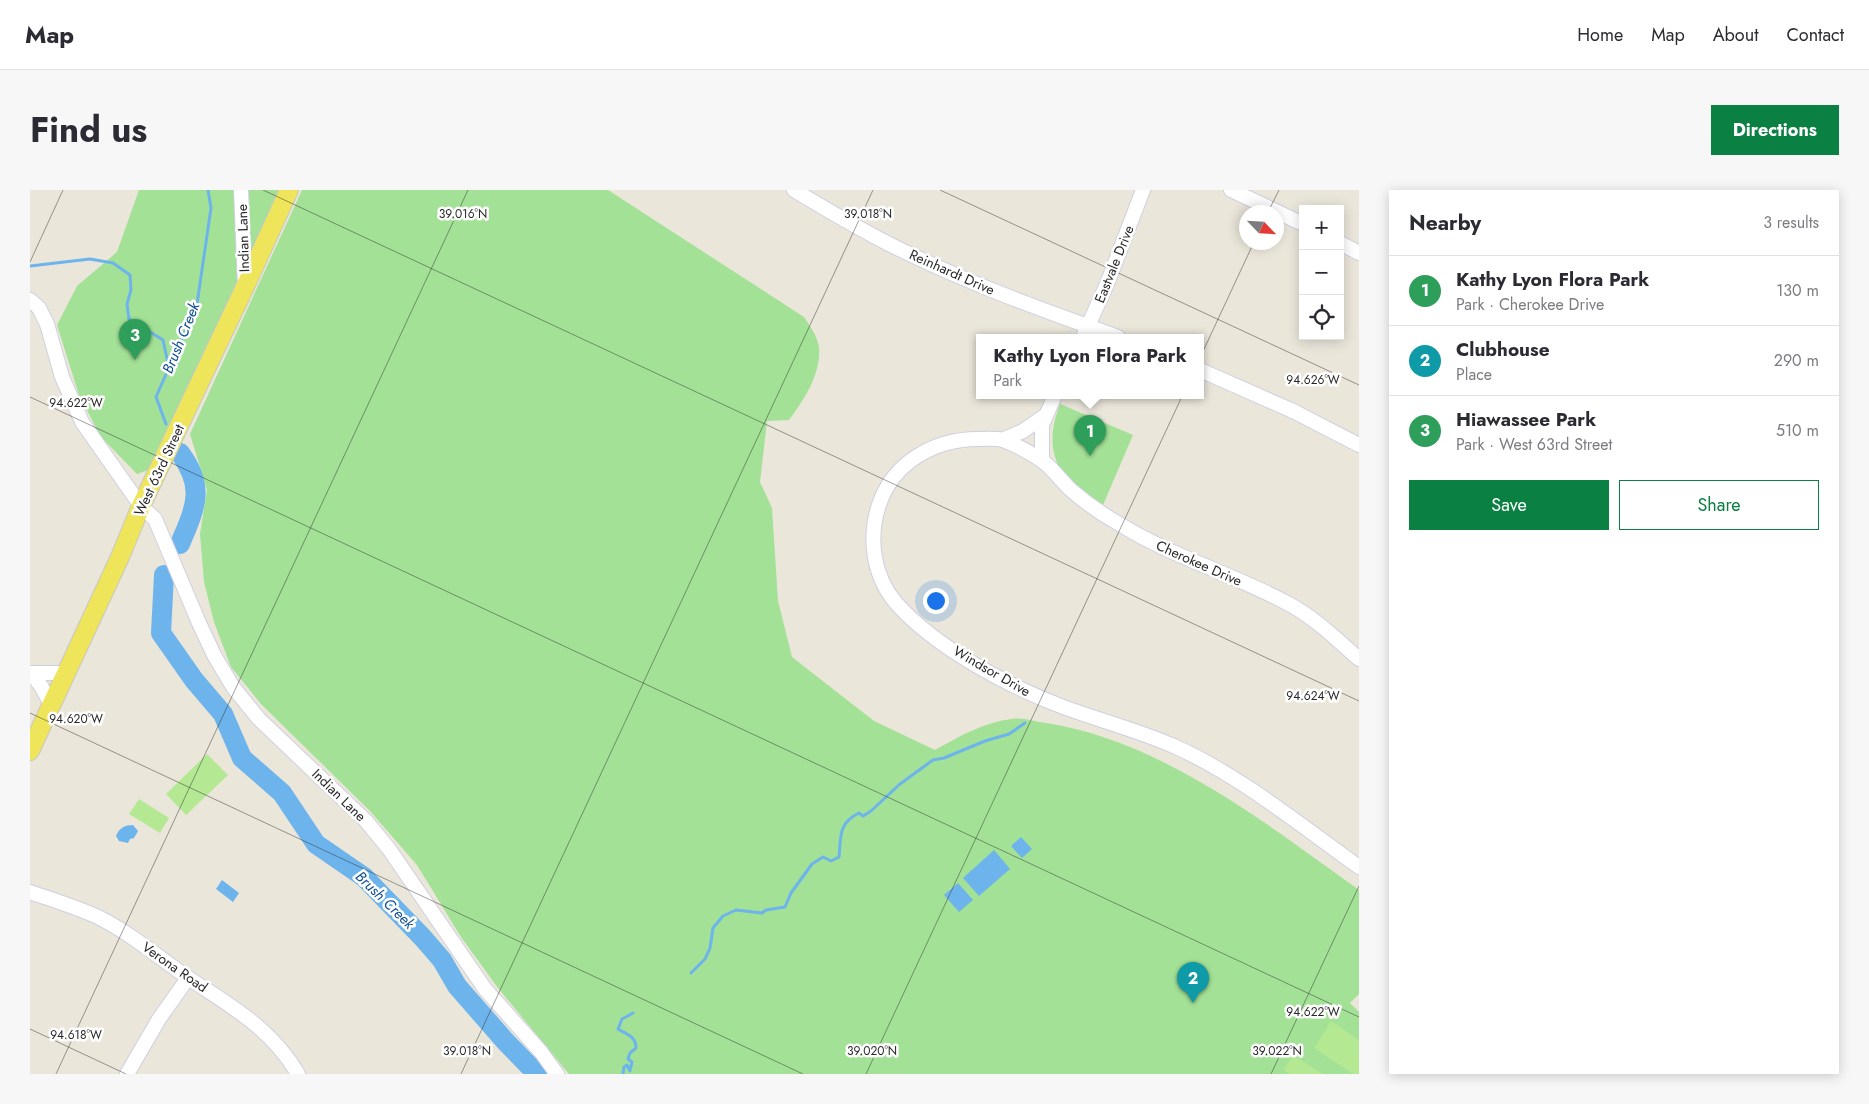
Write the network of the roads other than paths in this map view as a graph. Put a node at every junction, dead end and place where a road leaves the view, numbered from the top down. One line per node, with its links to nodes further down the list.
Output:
1 (241, 190): 9 (street, Indian Lane)
2 (289, 190): 9 (main road, West 63rd Street)
3 (794, 190): 11 (street, Reinhardt Drive)
4 (1142, 190): 11 (street, Eastvale Drive)
5 (1231, 190): 6 (street)
6 (1299, 222)
7 (1344, 246): 8 (street)
8 (1359, 253)
9 (245, 287): 19 (main road, West 63rd Street)
10 (30, 300): 19 (street, Indian Lane)
11 (1085, 332): 12 (street, Reinhardt Drive)
12 (1098, 334)
13 (1204, 372): 17 (street)
14 (1054, 399): 15 (street)
15 (1046, 415): 16 (street); 18 (street)
16 (1002, 440): 18 (street, Windsor Drive); 25 (street, Windsor Drive)
17 (1359, 445)
18 (1042, 461): 20 (street, Cherokee Drive)
19 (141, 506): 22 (main road, West 63rd Street); 30 (street, Indian Lane)
20 (1359, 659)
21 (30, 673): 22 (street); 23 (street)
22 (65, 673): 23 (main road, West 63rd Street)
23 (51, 704): 24 (main road, West 63rd Street)
24 (30, 751)
25 (1359, 867)
26 (30, 892): 27 (street, Verona Road)
27 (188, 978): 28 (street); 29 (street, Verona Road)
28 (127, 1074)
29 (298, 1074)
30 (557, 1074)

